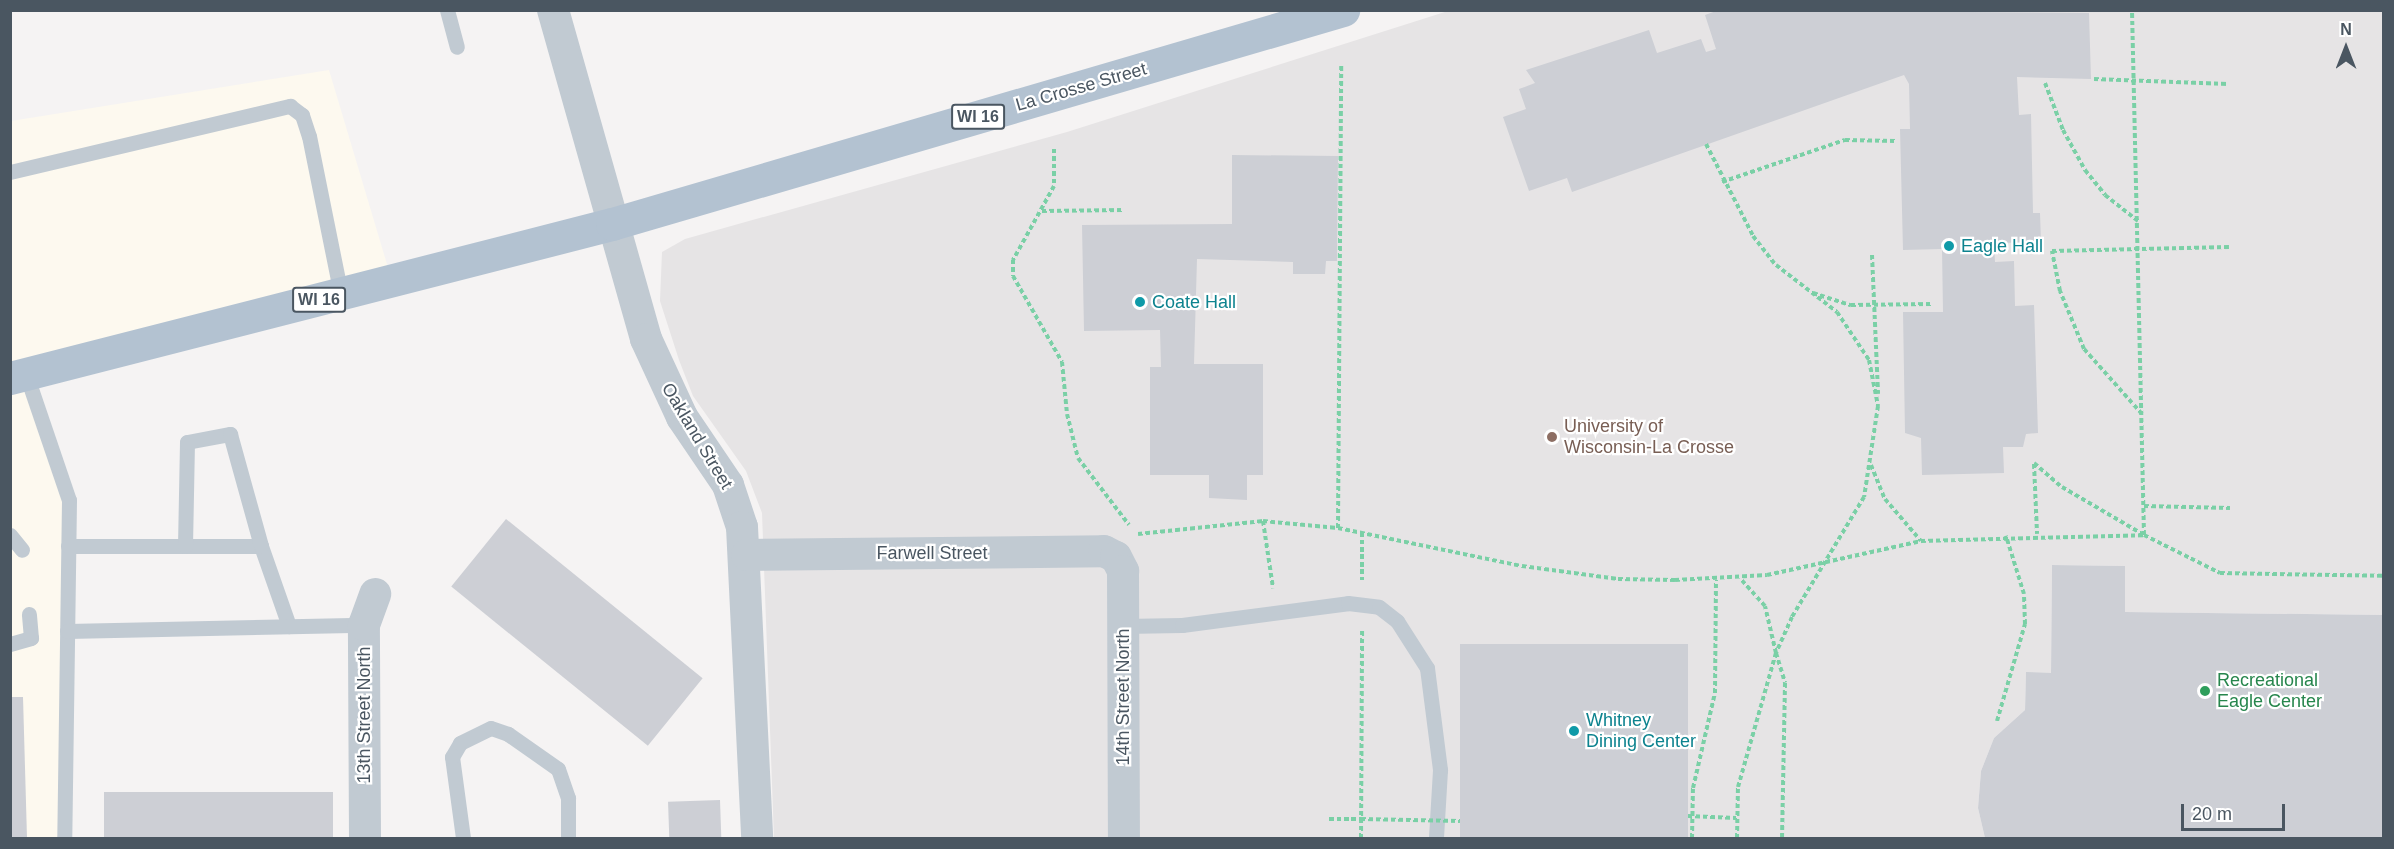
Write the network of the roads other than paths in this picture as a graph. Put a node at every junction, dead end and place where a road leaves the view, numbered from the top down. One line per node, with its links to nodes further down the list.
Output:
1 (447, 10): 5 (lane)
2 (553, 10): 7 (street, Oakland Street)
3 (1343, 10): 4 (main road, La Crosse Street / WI 16)
4 (1269, 22): 7 (main road, La Crosse Street / WI 16)
5 (457, 47)
6 (10, 172): 8 (lane)
7 (612, 224): 8 (main road, WI 16); 15 (street, Oakland Street)
8 (341, 294): 9 (main road, WI 16)
9 (18, 376): 11 (lane)
10 (10, 535): 14 (lane)
11 (68, 546): 12 (lane); 22 (lane)
12 (185, 546): 13 (lane); 13 (lane)
13 (261, 546): 20 (lane)
14 (22, 550)
15 (747, 555): 16 (street, Farwell Street); 28 (street, Oakland Street)
16 (1116, 557): 21 (street, 14th Street North)
17 (375, 594): 19 (street, 13th Street North)
18 (29, 614): 23 (lane)
19 (364, 625): 20 (lane); 25 (street, 13th Street North)
20 (289, 626): 22 (lane)
21 (1123, 626): 29 (street, 14th Street North); 30 (lane)
22 (67, 631): 24 (lane)
23 (10, 644)
24 (64, 838)
25 (365, 838)
26 (464, 838): 27 (lane)
27 (568, 838)
28 (757, 838)
29 (1124, 838)
30 (1436, 838)

